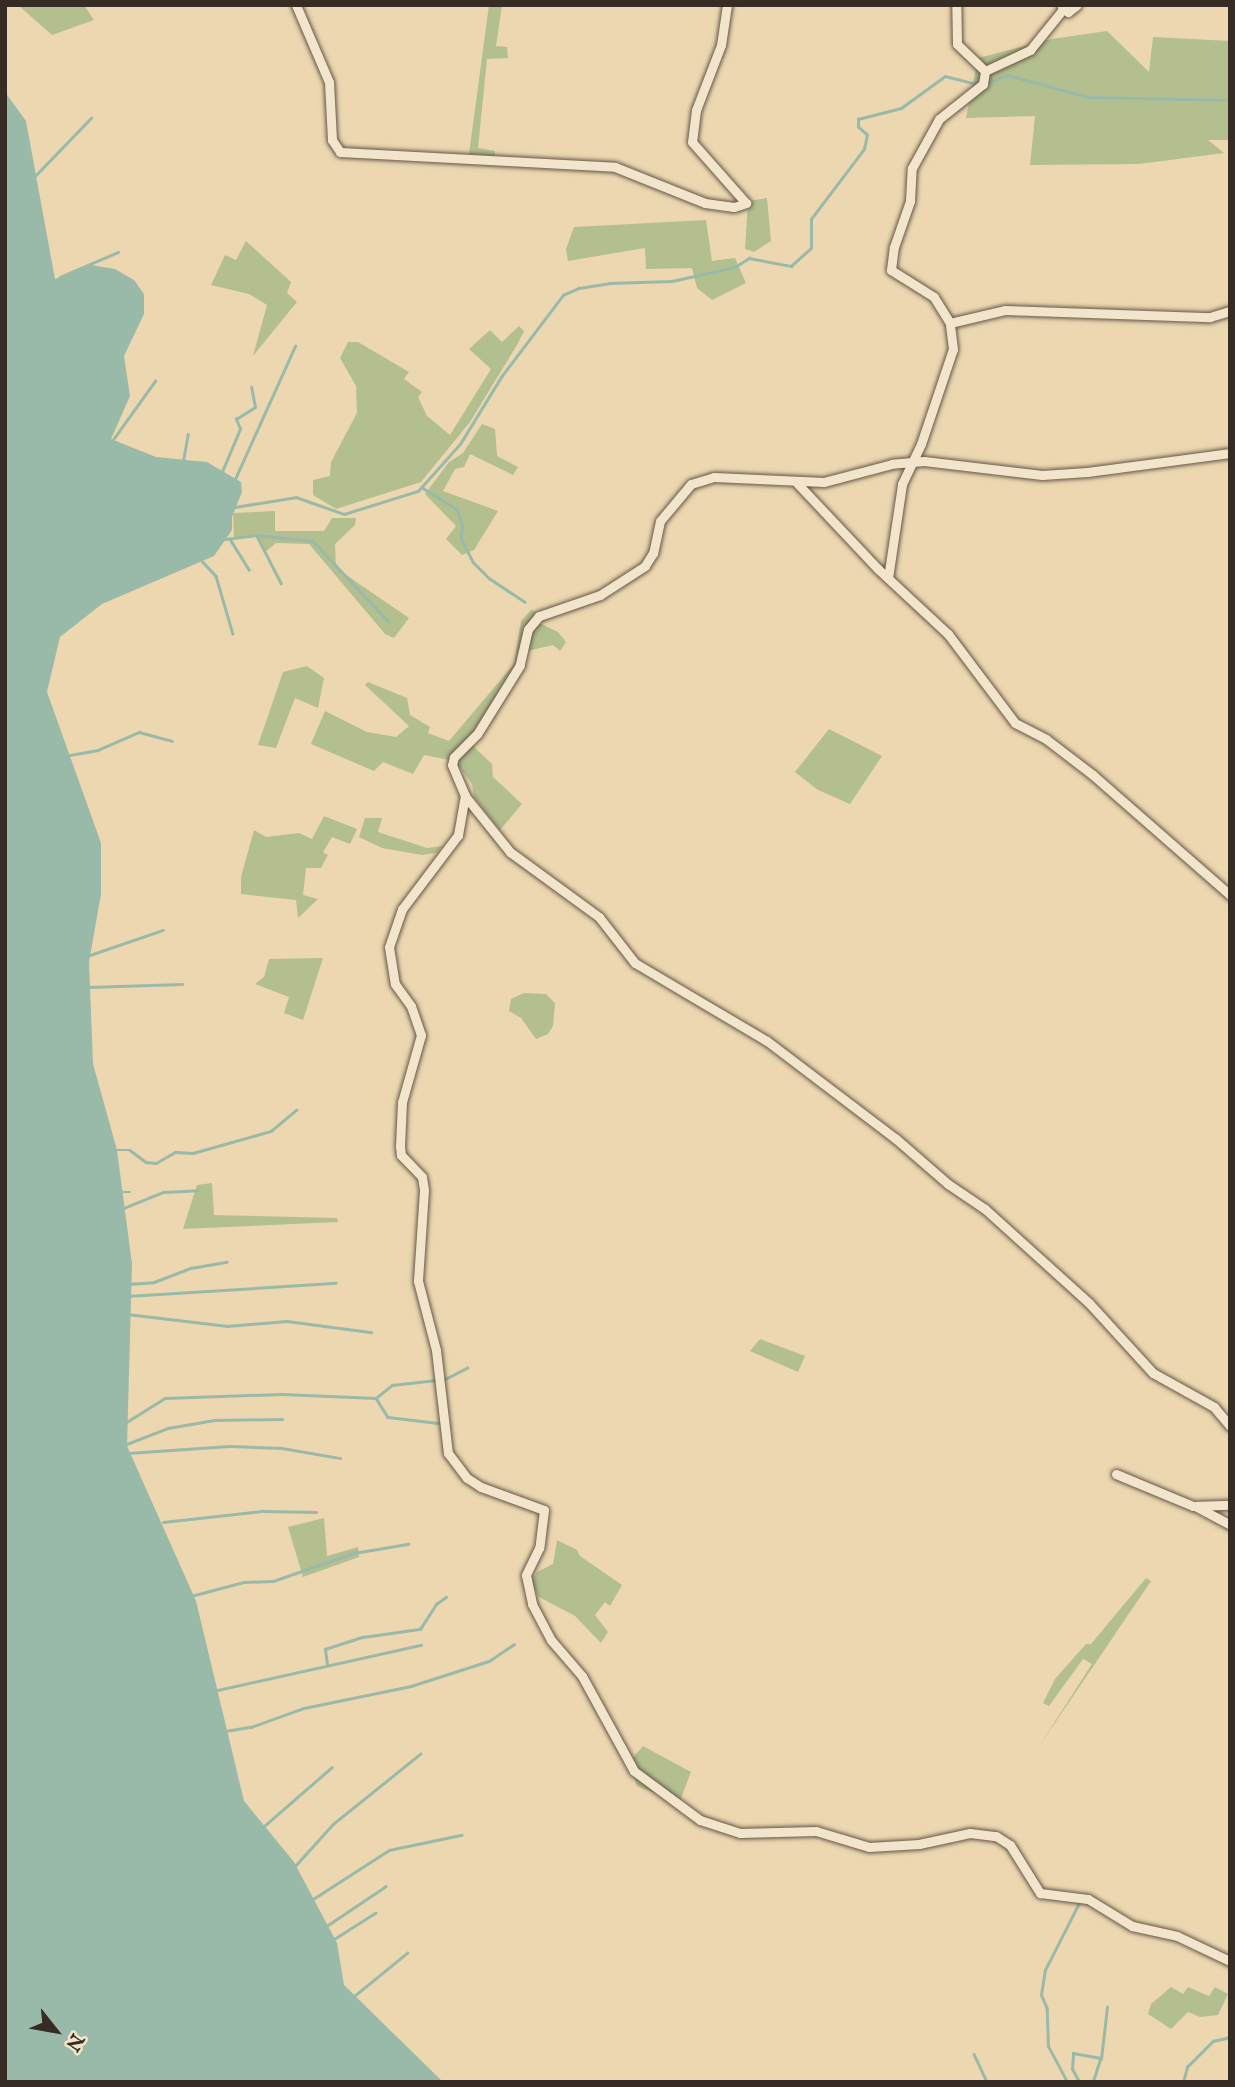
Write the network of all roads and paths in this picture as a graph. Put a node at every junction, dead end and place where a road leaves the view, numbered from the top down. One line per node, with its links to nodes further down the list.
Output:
1 (296, 5): 2 (street)
2 (727, 5)
3 (956, 5): 6 (street)
4 (1077, 5): 5 (street)
5 (1062, 7): 6 (street)
6 (985, 71): 8 (street)
7 (1230, 311): 8 (street)
8 (950, 323): 10 (street)
9 (1230, 453): 10 (street)
10 (913, 462): 11 (street); 12 (street)
11 (796, 482): 12 (street); 13 (street)
12 (888, 578): 14 (street)
13 (464, 795): 15 (street); 20 (street)
14 (1230, 895)
15 (1230, 1426)
16 (1116, 1474): 18 (street)
17 (1230, 1505): 18 (street)
18 (1193, 1506): 19 (street)
19 (1230, 1525)
20 (1230, 1961)

